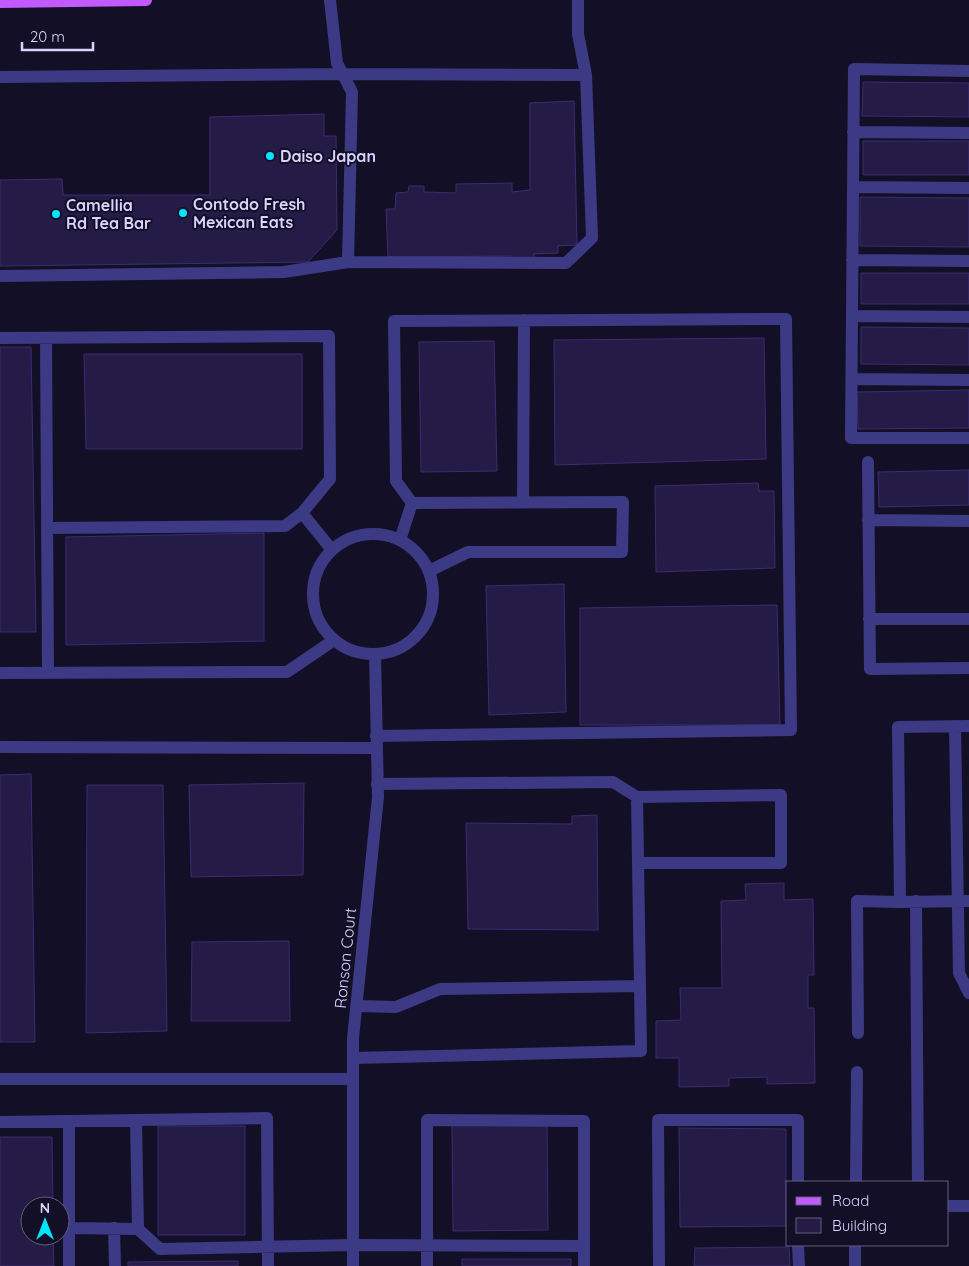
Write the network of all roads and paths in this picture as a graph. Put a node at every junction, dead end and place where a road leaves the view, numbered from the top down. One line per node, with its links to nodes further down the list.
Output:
1 (146, 0): 4 (main road)
2 (330, 0): 6 (street)
3 (578, 0): 7 (street)
4 (0, 2)
5 (969, 72): 9 (street)
6 (343, 74): 7 (street); 8 (street); 15 (street)
7 (586, 75): 15 (street)
8 (0, 77)
9 (853, 132): 10 (street); 11 (street)
10 (969, 133)
11 (853, 187): 12 (street); 13 (street)
12 (969, 188)
13 (852, 260): 14 (street); 17 (street)
14 (969, 261)
15 (348, 262): 16 (street)
16 (0, 276)
17 (852, 316): 18 (street); 22 (street)
18 (969, 316)
19 (524, 320): 26 (street); 27 (street); 44 (street)
20 (0, 338): 21 (street)
21 (46, 338): 28 (street); 31 (street)
22 (852, 379): 23 (street); 24 (street)
23 (969, 380)
24 (969, 438)
25 (868, 462): 29 (street)
26 (523, 502): 27 (street); 34 (street)
27 (412, 503): 32 (street)
28 (302, 513): 31 (street); 33 (street)
29 (868, 520): 30 (street); 35 (street)
30 (969, 521)
31 (47, 528): 41 (street)
32 (400, 540): 33 (street); 34 (street)
33 (332, 550): 37 (street)
34 (429, 571): 38 (street)
35 (870, 619): 36 (street); 39 (street)
36 (969, 619)
37 (334, 640): 38 (street); 41 (street)
38 (375, 654): 44 (street, Ronson Court)
39 (969, 668)
40 (0, 673): 41 (street)
41 (48, 673)
42 (955, 726): 43 (street); 50 (street); 51 (street)
43 (969, 726)
44 (376, 742): 45 (street); 46 (street, Ronson Court)
45 (0, 748)
46 (377, 784): 47 (street); 54 (street, Ronson Court)
47 (637, 797): 48 (street); 48 (street)
48 (638, 863): 52 (street)
49 (916, 901): 50 (street); 51 (street); 65 (street)
50 (964, 901): 53 (street)
51 (900, 902): 55 (street)
52 (640, 986): 54 (street); 56 (street)
53 (969, 993)
54 (357, 1006): 56 (street, Ronson Court)
55 (858, 1033)
56 (353, 1058): 59 (street, Ronson Court)
57 (856, 1072): 64 (street)
58 (0, 1079): 59 (street)
59 (353, 1079): 72 (street, Ronson Court)
60 (136, 1120): 61 (street); 71 (street); 78 (street)
61 (69, 1121): 62 (street); 66 (street)
62 (0, 1122)
63 (798, 1181): 85 (street)
64 (856, 1181)
65 (918, 1181)
66 (69, 1196)
67 (949, 1206): 68 (street)
68 (969, 1206)
69 (70, 1228): 70 (street)
70 (114, 1228): 71 (street); 80 (street)
71 (138, 1229): 78 (street)
72 (353, 1245): 73 (street); 78 (street); 82 (street, Ronson Court)
73 (426, 1245): 75 (street); 75 (street); 83 (street)
74 (69, 1246): 79 (street)
75 (584, 1246): 84 (street)
76 (798, 1246): 86 (street)
77 (855, 1246): 87 (street)
78 (268, 1247): 81 (street)
79 (69, 1266)
80 (115, 1266)
81 (268, 1266)
82 (353, 1266)
83 (426, 1266)
84 (584, 1266)
85 (659, 1266)
86 (799, 1266)
87 (855, 1266)

